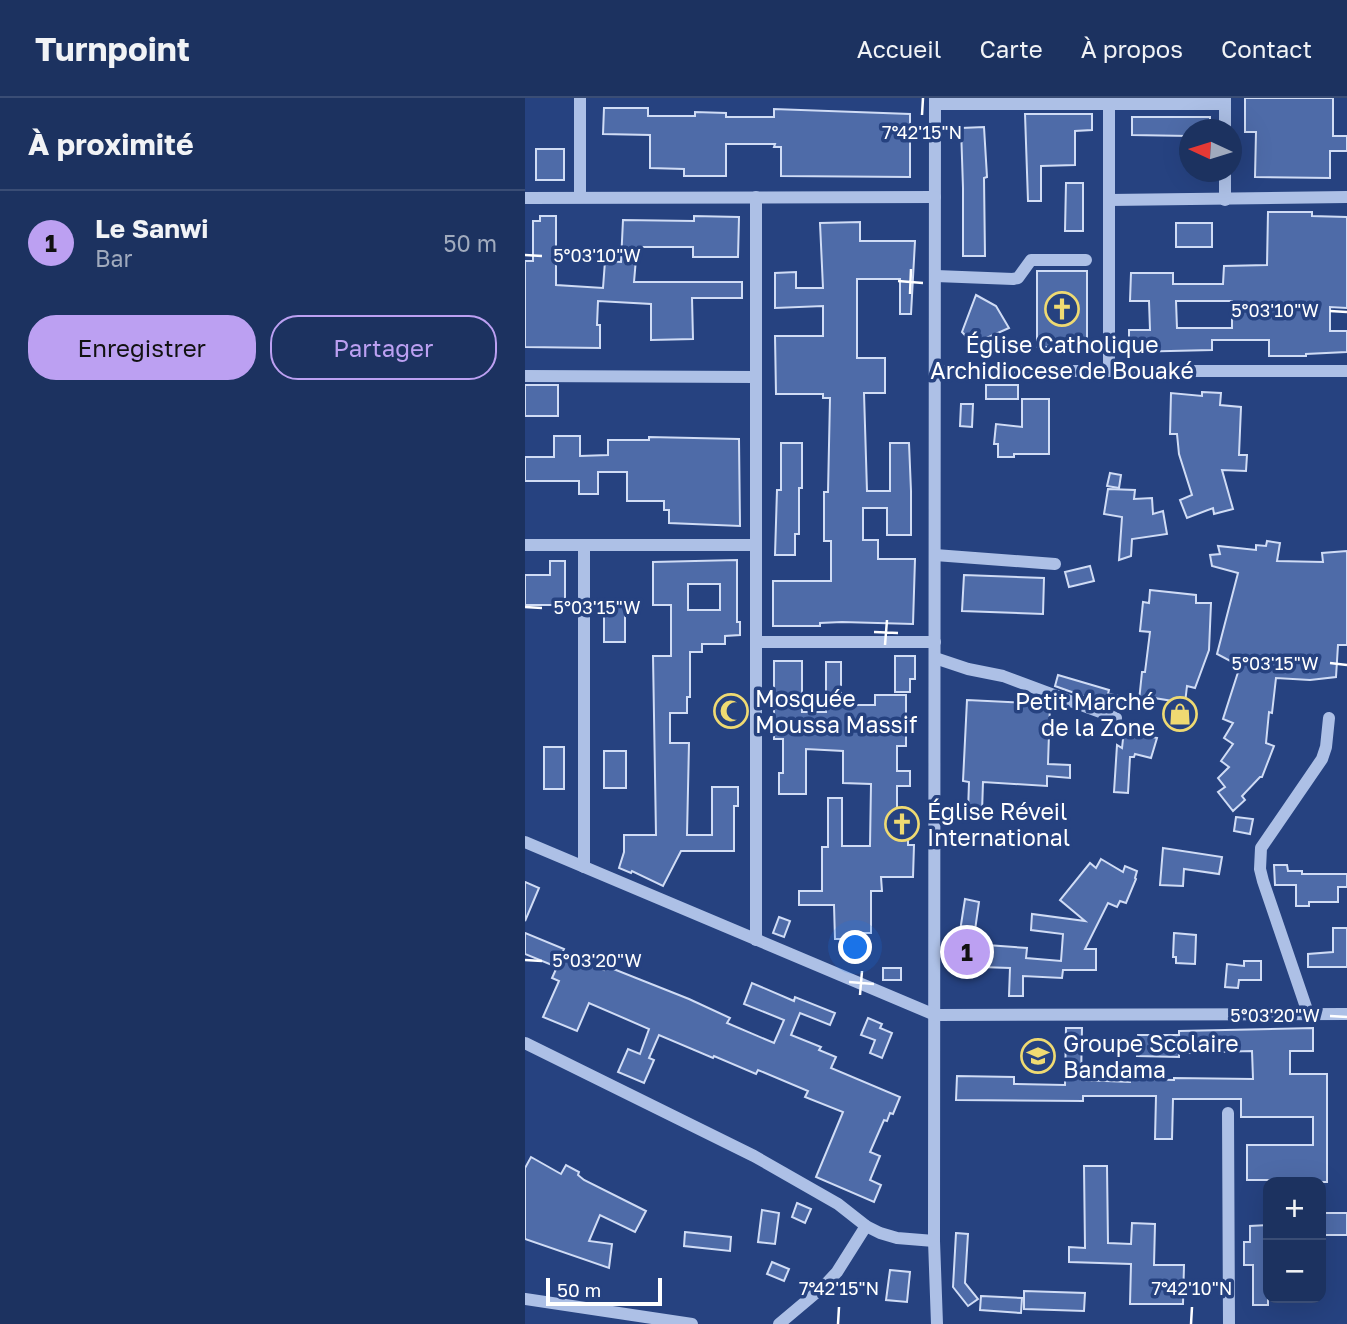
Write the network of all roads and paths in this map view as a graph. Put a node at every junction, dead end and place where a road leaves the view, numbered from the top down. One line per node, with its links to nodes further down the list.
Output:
1 (580, 98): 7 (street)
2 (935, 101): 4 (street); 9 (street)
3 (1225, 101): 4 (street); 5 (street)
4 (1109, 104): 12 (street)
5 (1225, 119)
6 (1225, 182): 13 (street)
7 (580, 197): 8 (street); 11 (street)
8 (756, 197): 9 (street); 20 (street)
9 (935, 197): 15 (street)
10 (1347, 197): 13 (street)
11 (525, 198)
12 (1109, 200): 13 (street); 17 (street)
13 (1225, 200)
14 (1086, 260): 15 (street)
15 (936, 276): 16 (street)
16 (935, 371): 17 (street); 24 (street)
17 (1109, 371): 18 (street)
18 (1347, 371)
19 (525, 376): 20 (street)
20 (756, 376): 23 (street)
21 (525, 545): 22 (street)
22 (584, 545): 23 (street); 32 (street)
23 (756, 545): 26 (street)
24 (935, 555): 25 (street); 27 (street)
25 (1055, 564)
26 (756, 642): 27 (street); 33 (street)
27 (935, 642): 28 (street)
28 (935, 658): 29 (street); 36 (street)
29 (1116, 718)
30 (1329, 718): 34 (street)
31 (525, 842): 32 (street)
32 (584, 867): 33 (street)
33 (756, 940): 36 (street)
34 (1308, 1013): 35 (street); 36 (street)
35 (1347, 1014)
36 (935, 1015): 40 (street)
37 (525, 1043): 39 (street)
38 (1228, 1113): 45 (street)
39 (866, 1226): 40 (street); 43 (street)
40 (934, 1241): 44 (street)
41 (525, 1299): 42 (street)
42 (692, 1324)
43 (779, 1324)
44 (937, 1324)
45 (1229, 1324)

